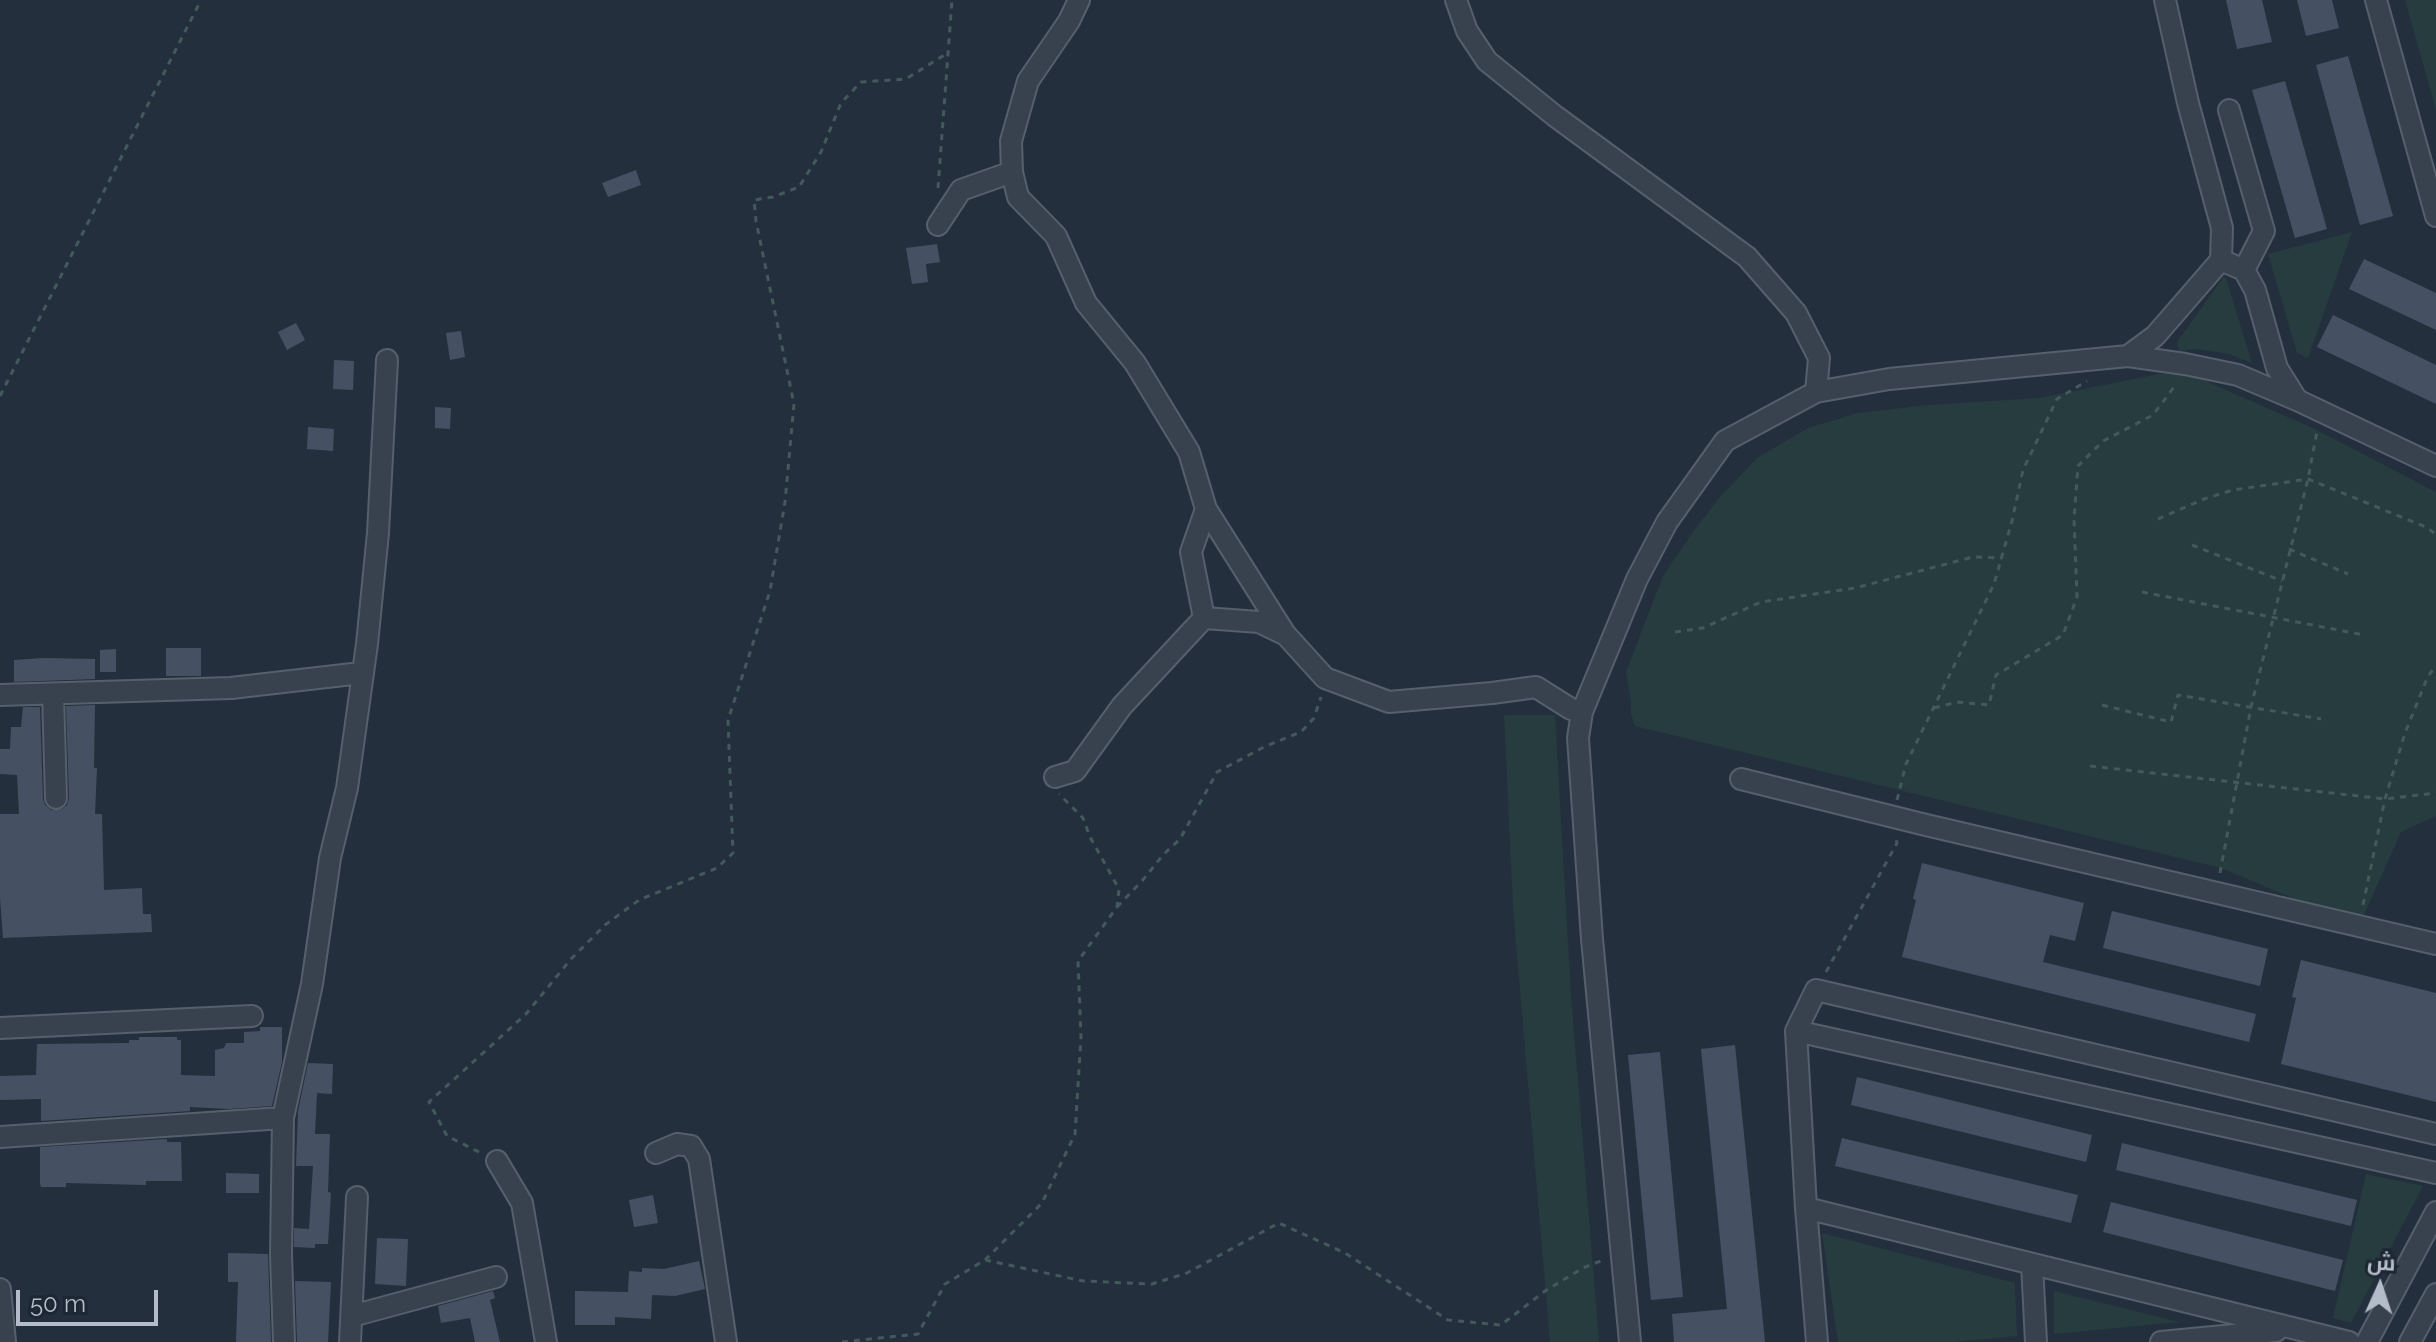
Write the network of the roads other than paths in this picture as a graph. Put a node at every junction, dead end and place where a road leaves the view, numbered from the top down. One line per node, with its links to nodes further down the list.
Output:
1 (1079, 0): 6 (street)
2 (1456, 0): 13 (street)
3 (2165, 0): 9 (street)
4 (2376, 0): 7 (street)
5 (2229, 110): 10 (street)
6 (1012, 172): 8 (street); 16 (street)
7 (2436, 216)
8 (942, 220)
9 (2221, 260): 10 (street); 11 (street)
10 (2244, 270): 14 (street)
11 (2128, 356): 13 (street); 14 (street)
12 (387, 360): 19 (street)
13 (1816, 392): 22 (street)
14 (2297, 400): 15 (street)
15 (2436, 466)
16 (1206, 509): 17 (street); 18 (street)
17 (1204, 618): 18 (street); 23 (street)
18 (1286, 635): 22 (street)
19 (361, 673): 20 (street); 30 (street)
20 (53, 694): 21 (street); 25 (street)
21 (0, 695)
22 (1582, 712): 50 (street)
23 (1055, 777)
24 (1741, 779): 26 (street)
25 (56, 798)
26 (2436, 944)
27 (252, 1016): 28 (street)
28 (0, 1028)
29 (1796, 1031): 31 (street); 35 (street); 37 (street)
30 (283, 1118): 32 (street); 46 (street)
31 (2436, 1134)
32 (0, 1137)
33 (656, 1153): 49 (street)
34 (497, 1161): 48 (street)
35 (2436, 1173)
36 (357, 1197): 43 (street)
37 (1806, 1208): 39 (street); 51 (street)
38 (2436, 1212): 55 (street)
39 (2032, 1264): 44 (street); 52 (street)
40 (496, 1277): 43 (street)
41 (0, 1289): 45 (street)
42 (2436, 1294): 56 (street)
43 (352, 1316): 47 (street)
44 (2292, 1329): 53 (street); 54 (street)
45 (5, 1342)
46 (284, 1342)
47 (350, 1342)
48 (546, 1342)
49 (726, 1342)
50 (1630, 1342)
51 (1817, 1342)
52 (2036, 1342)
53 (2161, 1342)
54 (2349, 1342)
55 (2367, 1342)
56 (2410, 1342)

